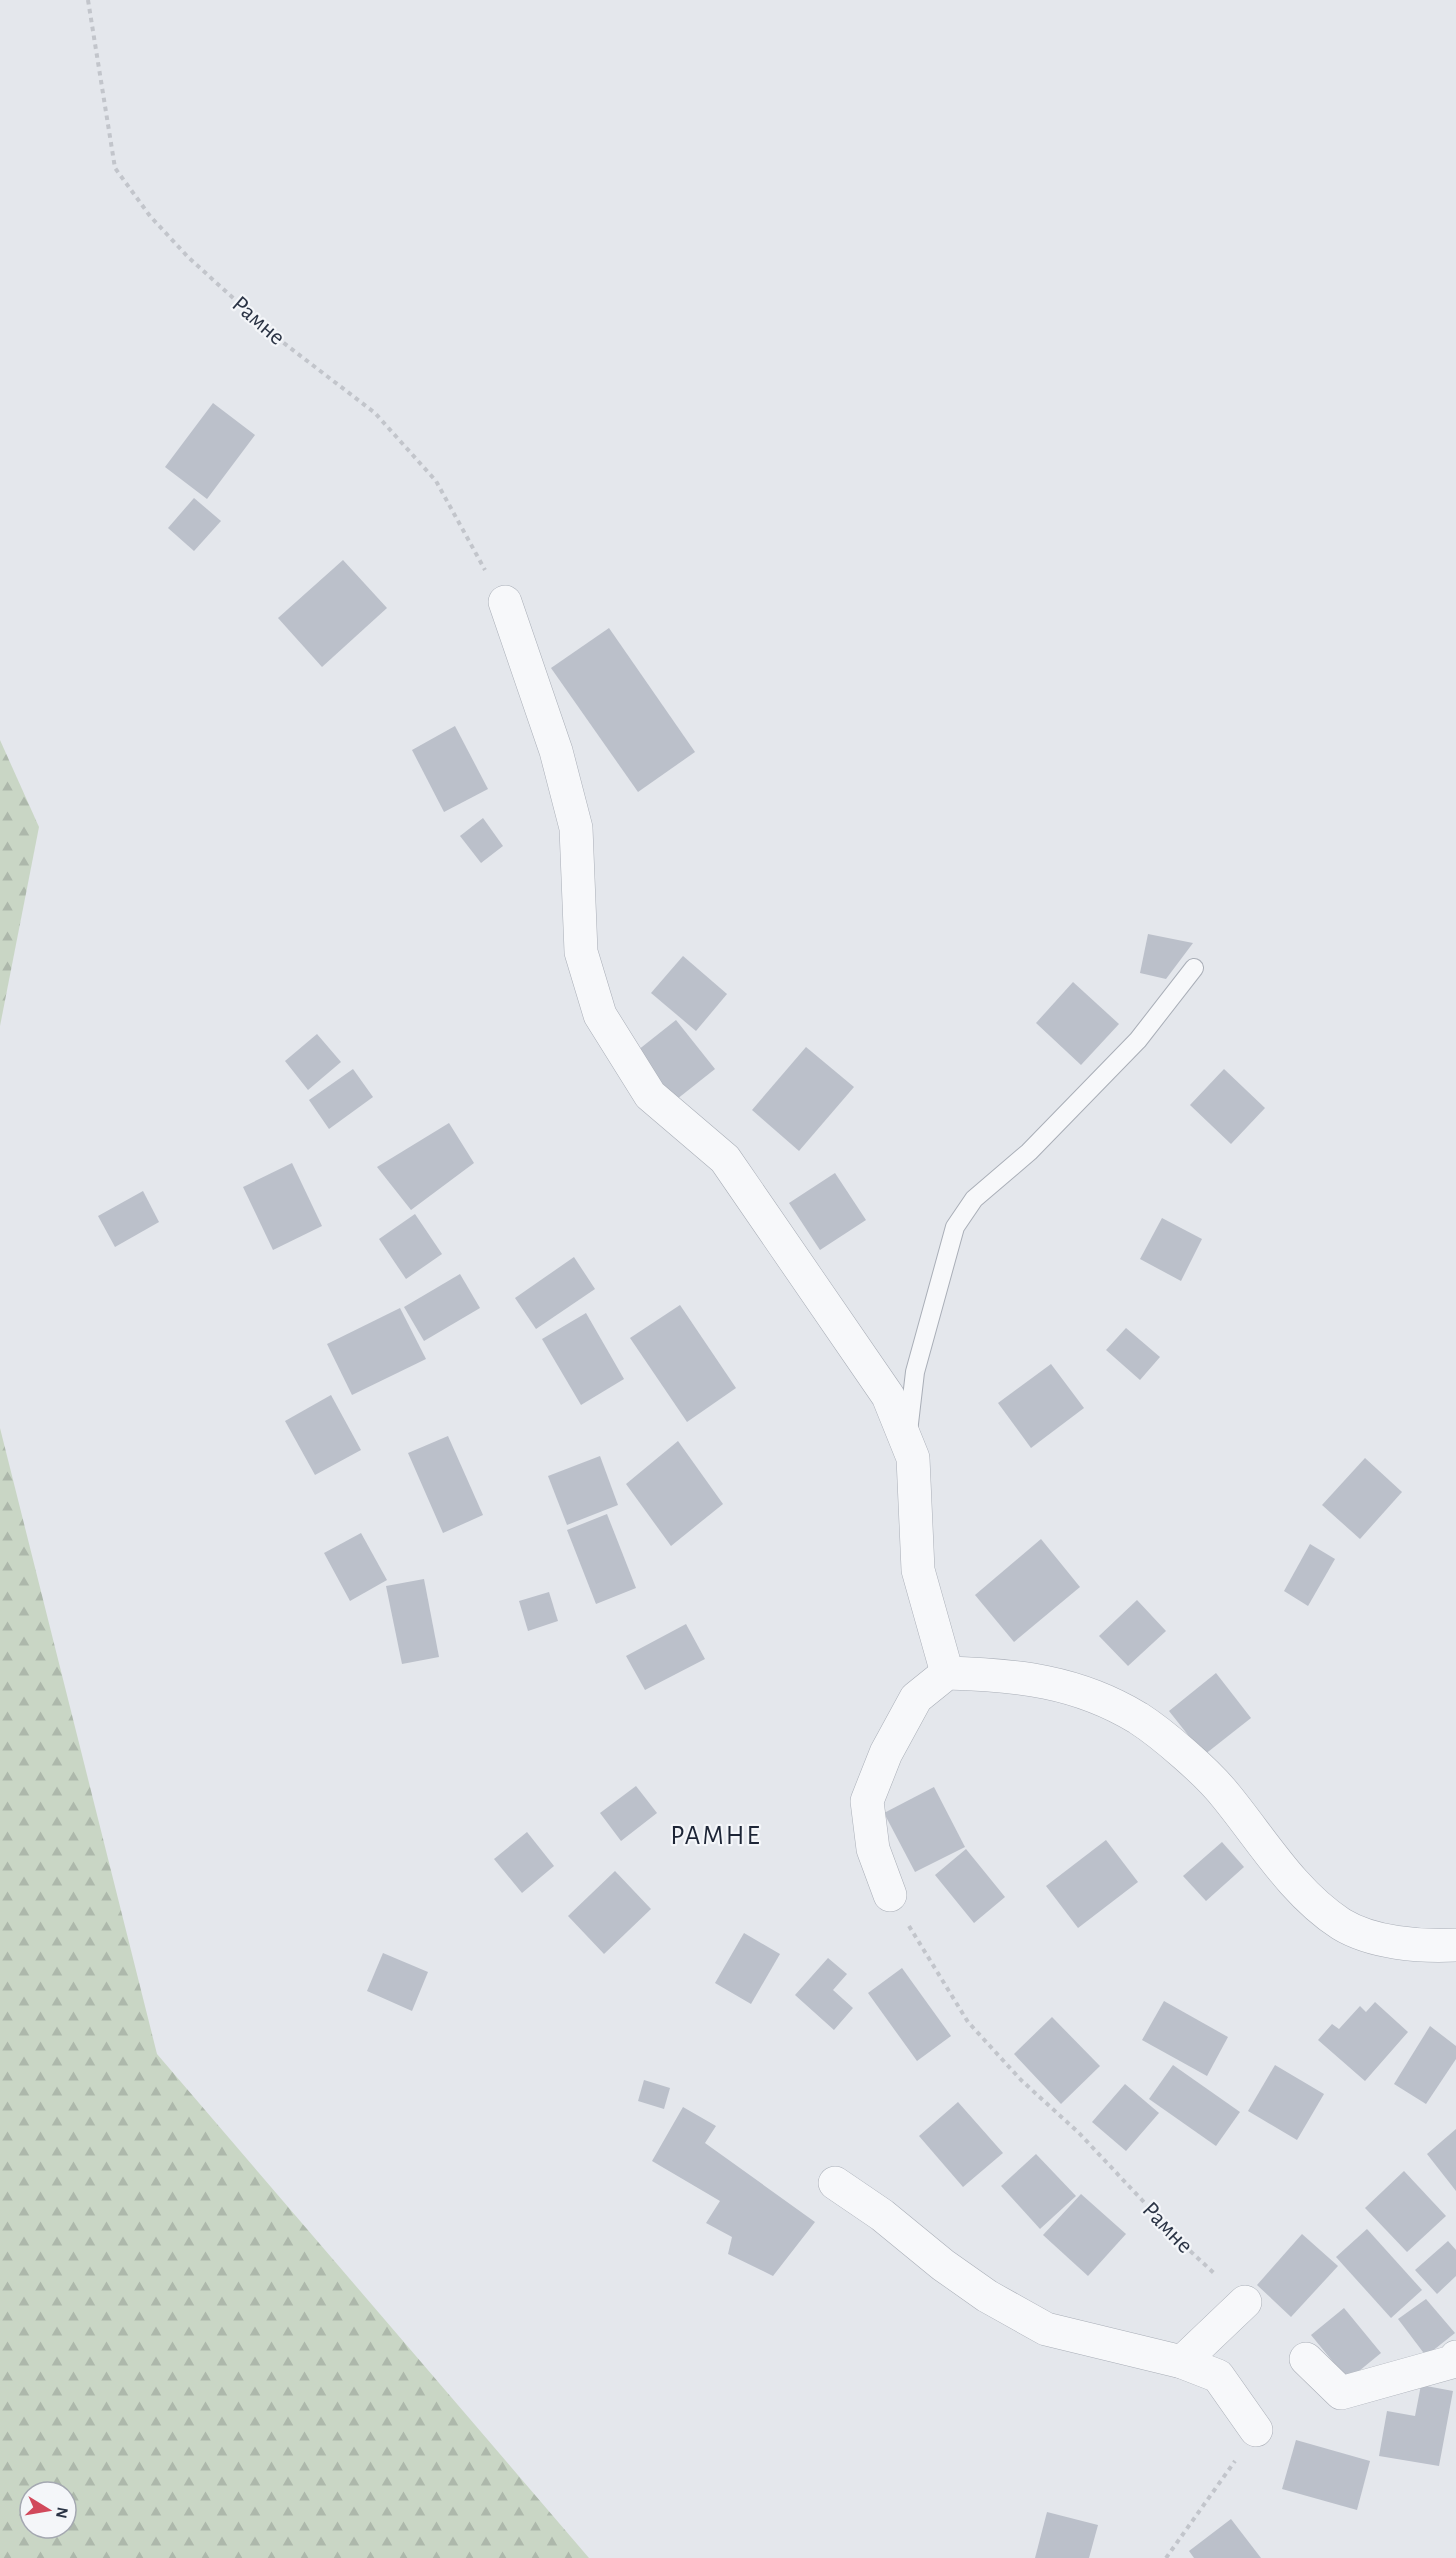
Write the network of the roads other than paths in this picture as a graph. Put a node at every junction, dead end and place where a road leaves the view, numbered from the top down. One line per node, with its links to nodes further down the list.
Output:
1 (505, 602): 3 (street)
2 (1194, 968): 3 (lane)
3 (906, 1443): 4 (street)
4 (947, 1673): 5 (street); 6 (street)
5 (890, 1895)
6 (1456, 1945)
7 (835, 2183): 11 (street)
8 (1245, 2302): 11 (street)
9 (1456, 2356): 10 (street)
10 (1306, 2359)
11 (1182, 2362): 12 (street)
12 (1256, 2430)

